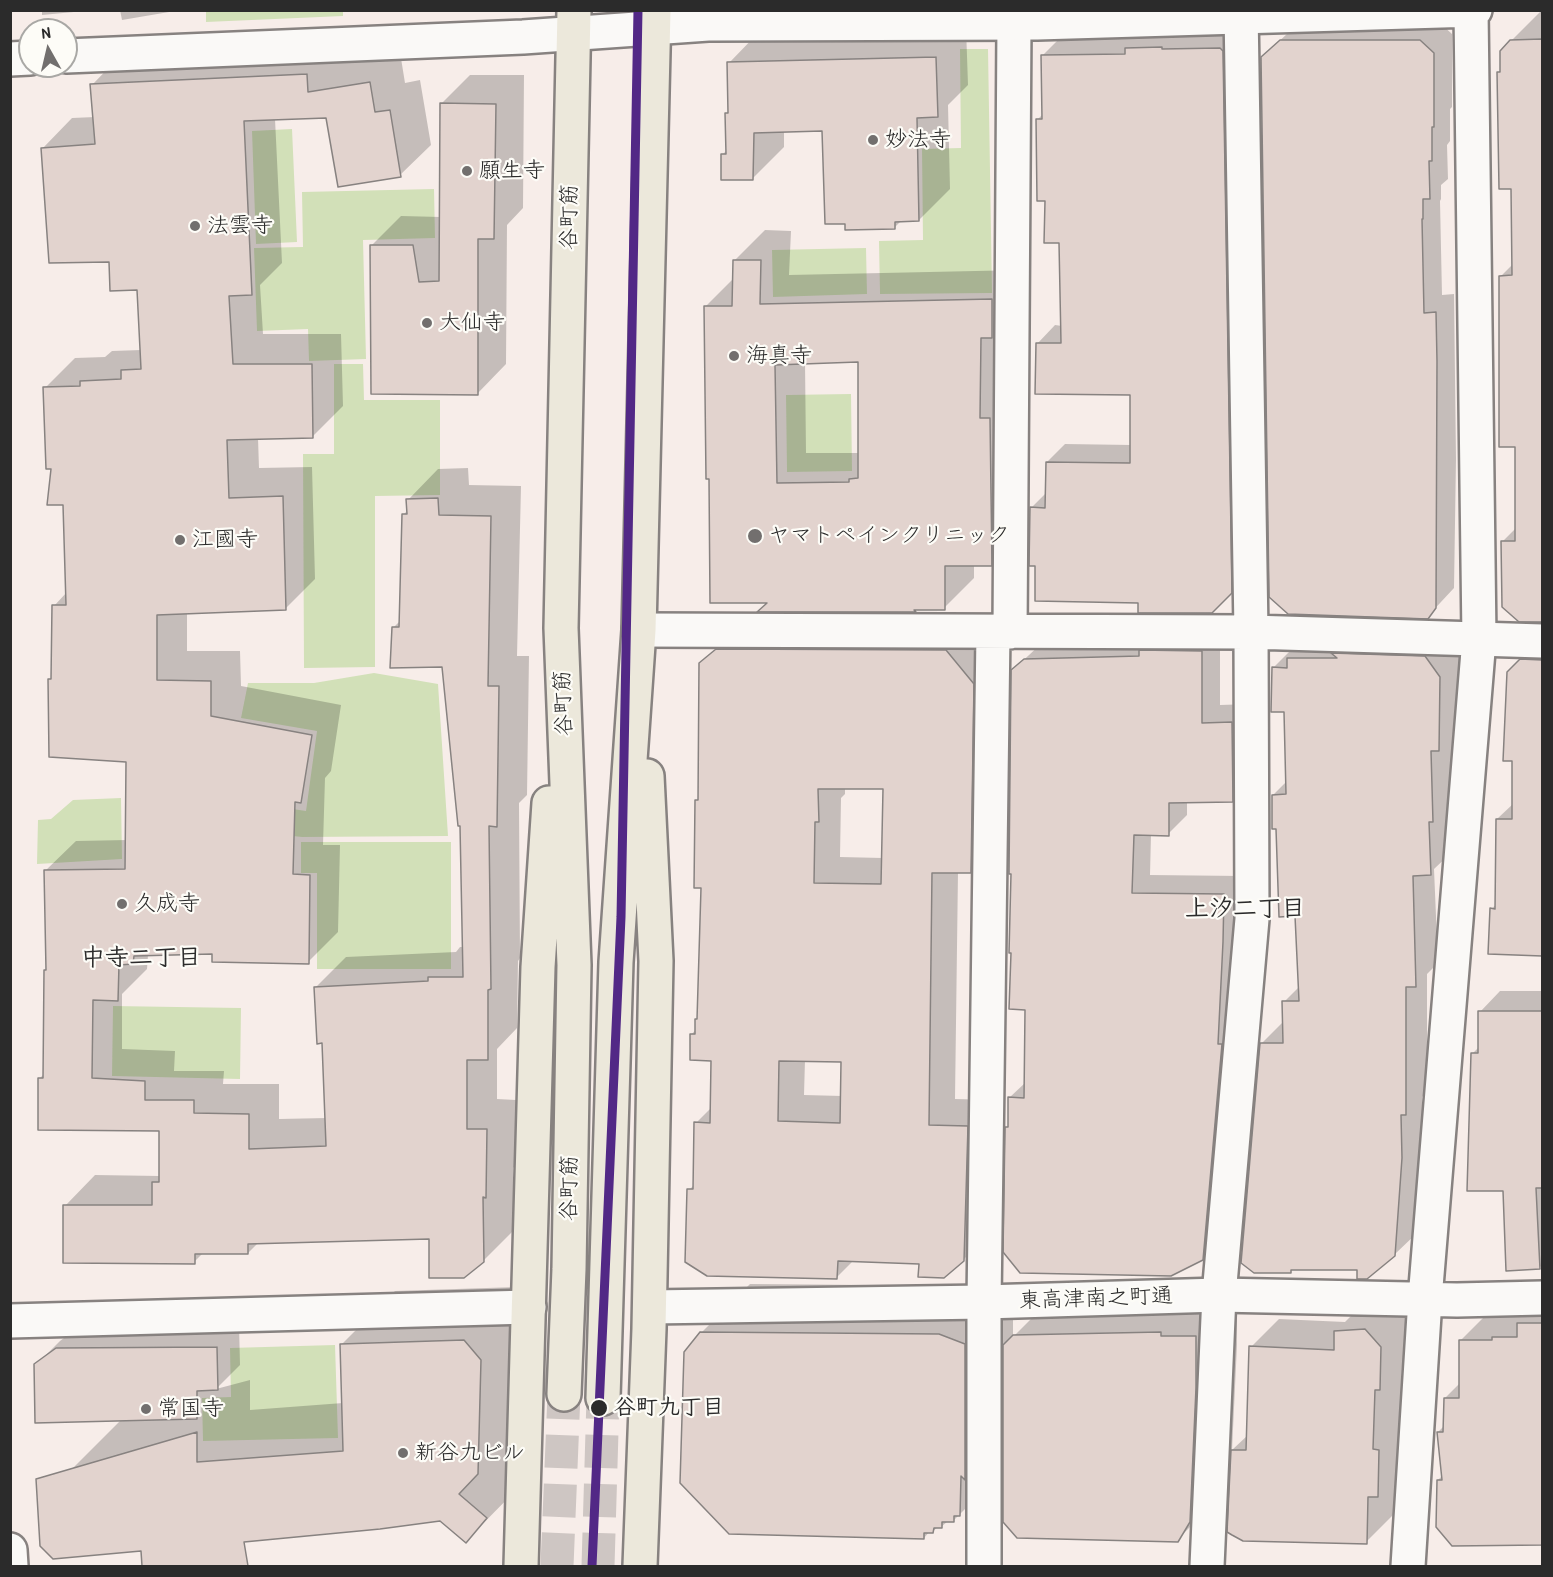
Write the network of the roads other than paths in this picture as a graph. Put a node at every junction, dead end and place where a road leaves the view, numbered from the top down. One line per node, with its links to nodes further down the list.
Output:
1 (1472, 11): 2 (street); 11 (street)
2 (1241, 14): 4 (street); 10 (street)
3 (654, 19): 4 (street); 5 (street); 8 (main road, 谷町筋)
4 (1029, 19): 9 (street)
5 (574, 22): 6 (street); 7 (main road, 谷町筋)
6 (78, 55)
7 (561, 628): 17 (main road); 20 (main road, 谷町筋)
8 (639, 630): 9 (street); 18 (main road); 21 (main road, 谷町筋)
9 (1001, 632): 10 (street); 16 (street)
10 (1251, 632): 11 (street); 13 (street)
11 (1479, 639): 12 (street); 15 (street)
12 (1542, 641)
13 (1220, 1295): 15 (street, 東高津南之町通); 16 (street, 東高津南之町通); 27 (street)
14 (1542, 1298): 15 (street, 東高津南之町通)
15 (1425, 1299): 28 (street)
16 (984, 1302): 18 (street, 東高津南之町通); 26 (street)
17 (529, 1306): 19 (street); 24 (main road)
18 (650, 1307): 25 (main road)
19 (10, 1321)
20 (564, 1394)
21 (603, 1398)
22 (10, 1550): 23 (street)
23 (11, 1566)
24 (521, 1566)
25 (640, 1566)
26 (984, 1566)
27 (1207, 1566)
28 (1408, 1566)

